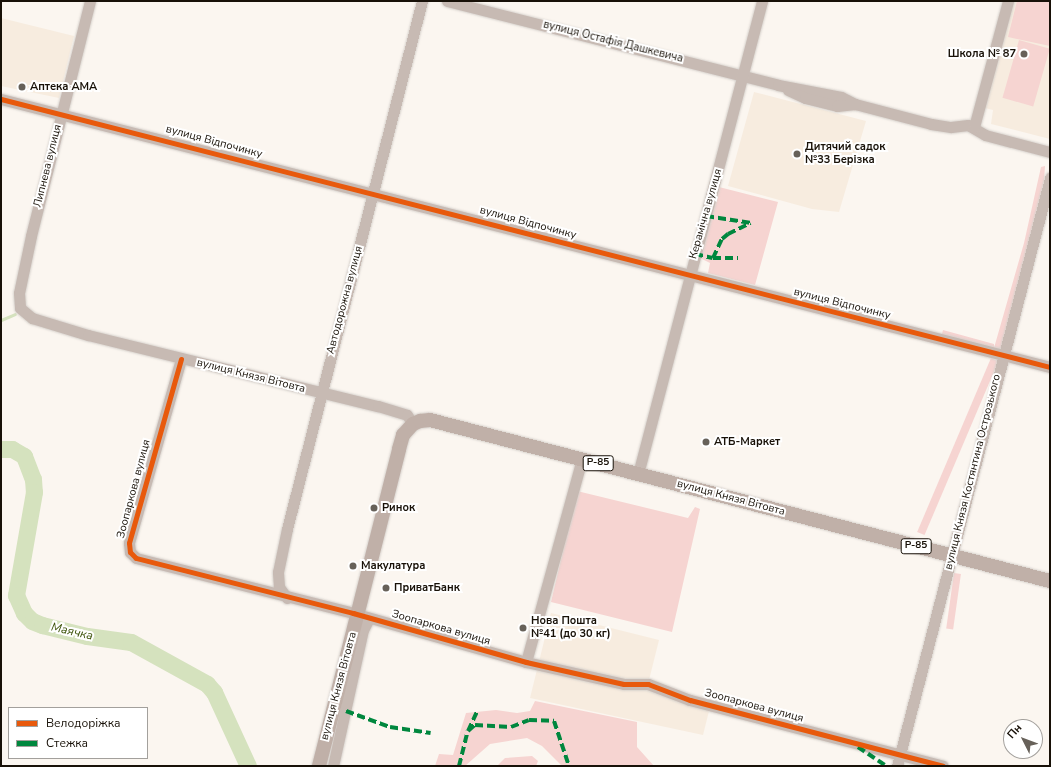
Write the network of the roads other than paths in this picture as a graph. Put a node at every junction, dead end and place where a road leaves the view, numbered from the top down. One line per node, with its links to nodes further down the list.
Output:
1 (90, 1): 8 (street, Липнева вулиця)
2 (422, 1): 12 (street, Автодорожна вулиця)
3 (447, 1): 6 (street, вулиця Остафія Дашкевича)
4 (762, 1): 6 (street, Керамічна вулиця)
5 (1008, 1): 9 (street)
6 (743, 75): 9 (street, вулиця Остафія Дашкевича); 13 (street, Керамічна вулиця)
7 (1, 99): 8 (street, вулиця Відпочинку)
8 (61, 113): 12 (street, вулиця Відпочинку); 14 (street, Липнева вулиця)
9 (974, 127): 10 (street)
10 (1050, 152)
11 (1050, 178): 15 (street, вулиця Князя Костянтина Острозького)
12 (372, 194): 13 (street, вулиця Відпочинку); 18 (street, Автодорожна вулиця)
13 (689, 274): 15 (street, вулиця Відпочинку); 21 (street, Керамічна вулиця)
14 (20, 308): 16 (street, вулиця Князя Вітовта)
15 (1003, 355): 17 (street, вулиця Відпочинку); 22 (street, вулиця Князя Костянтина Острозького)
16 (181, 358): 18 (street, вулиця Князя Вітовта); 24 (street, Зоопаркова вулиця)
17 (1050, 367)
18 (320, 393): 19 (street, вулиця Князя Вітовта); 24 (street, Автодорожна вулиця)
19 (413, 424): 20 (main road, вулиця Князя Вітовта / Р-85); 25 (main road, вулиця Князя Вітовта)
20 (582, 459): 21 (main road, вулиця Князя Вітовта / Р-85); 26 (street)
21 (638, 474): 22 (main road, вулиця Князя Вітовта / Р-85)
22 (951, 554): 23 (main road, вулиця Князя Вітовта / Р-85); 27 (street, вулиця Князя Костянтина Острозького)
23 (1050, 581)
24 (287, 598): 25 (street, Зоопаркова вулиця)
25 (364, 617): 26 (street, Зоопаркова вулиця); 28 (main road, вулиця Князя Вітовта); 29 (street)
26 (526, 662): 27 (street, Зоопаркова вулиця)
27 (900, 753): 30 (street, вулиця Князя Костянтина Острозького); 31 (street, Зоопаркова вулиця)
28 (319, 766)
29 (333, 766)
30 (897, 766)
31 (943, 766)

